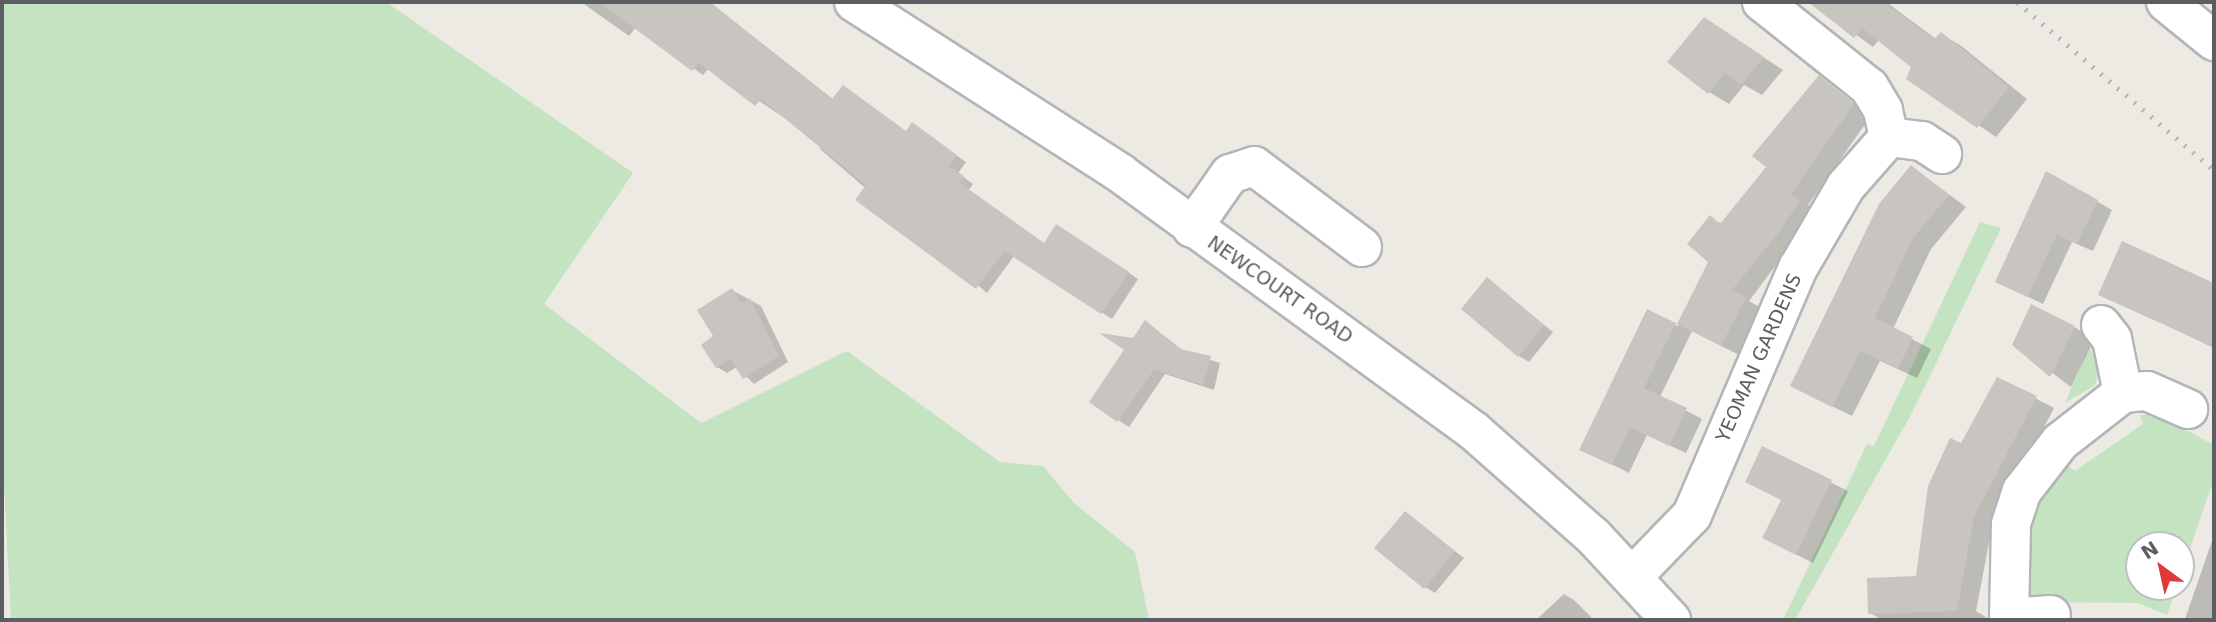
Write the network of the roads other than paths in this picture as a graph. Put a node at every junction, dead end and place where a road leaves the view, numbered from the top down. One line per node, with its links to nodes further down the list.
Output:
1 (854, 2): 7 (street, NEWCOURT ROAD)
2 (1762, 2): 5 (street)
3 (2166, 2): 4 (street)
4 (2214, 41)
5 (1889, 137): 6 (street); 12 (street, YEOMAN GARDENS)
6 (1942, 154)
7 (1192, 228): 8 (street); 12 (street, NEWCOURT ROAD)
8 (1362, 247)
9 (2101, 325): 10 (street)
10 (2123, 393): 11 (street); 14 (street)
11 (2188, 409)
12 (1632, 577): 15 (street, NEWCOURT ROAD)
13 (2051, 615): 14 (street)
14 (2009, 619)
15 (1671, 620)

